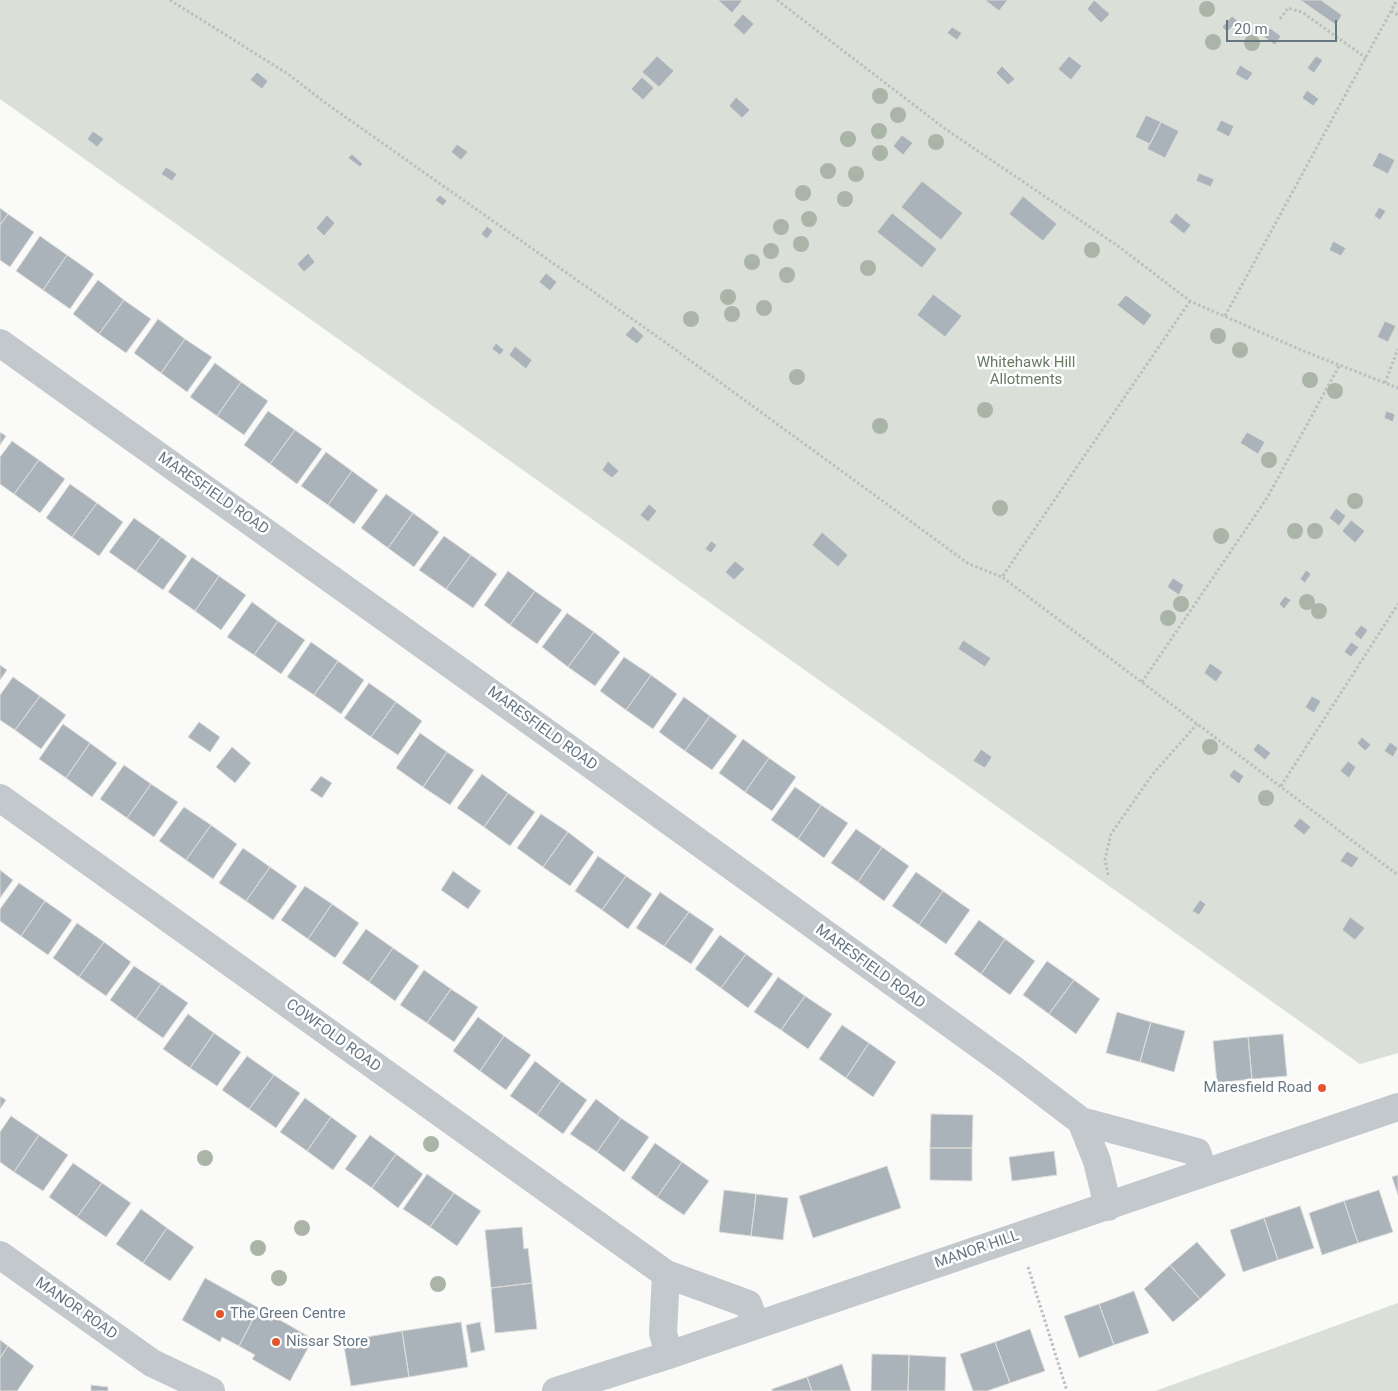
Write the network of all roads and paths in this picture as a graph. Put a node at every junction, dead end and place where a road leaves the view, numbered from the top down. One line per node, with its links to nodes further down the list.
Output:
1 (170, 0): 15 (path)
2 (777, 0): 8 (path)
3 (1397, 0): 4 (path)
4 (1391, 11): 5 (path); 7 (path)
5 (1398, 15)
6 (1280, 20): 7 (path)
7 (1366, 58): 9 (path)
8 (1190, 301): 9 (path); 15 (path)
9 (1225, 316): 12 (path)
10 (0, 343): 24 (street, MARESFIELD ROAD)
11 (1398, 349): 13 (path)
12 (1339, 366): 13 (path); 17 (path)
13 (1385, 383): 14 (path)
14 (1398, 388)
15 (1002, 577): 17 (path)
16 (1398, 604): 19 (path)
17 (1142, 682): 18 (path)
18 (1197, 724): 19 (path); 22 (path)
19 (1281, 786): 21 (path)
20 (0, 798): 29 (street, COWFOLD ROAD)
21 (1398, 874)
22 (1108, 875)
23 (1398, 1107): 25 (street, MANOR HILL)
24 (1081, 1121): 25 (street, MARESFIELD ROAD); 26 (street)
25 (1204, 1173): 26 (street, MANOR HILL)
26 (1108, 1207): 27 (street, MANOR HILL)
27 (1019, 1236): 30 (street, MANOR HILL); 36 (path)
28 (0, 1255): 32 (street, MANOR ROAD)
29 (666, 1274): 30 (street, COWFOLD ROAD); 31 (street)
30 (756, 1325): 31 (street, MANOR HILL)
31 (669, 1355): 35 (street, MANOR HILL)
32 (152, 1363): 33 (street); 34 (street, MANOR ROAD)
33 (164, 1391)
34 (211, 1391)
35 (556, 1391)
36 (1067, 1391)

